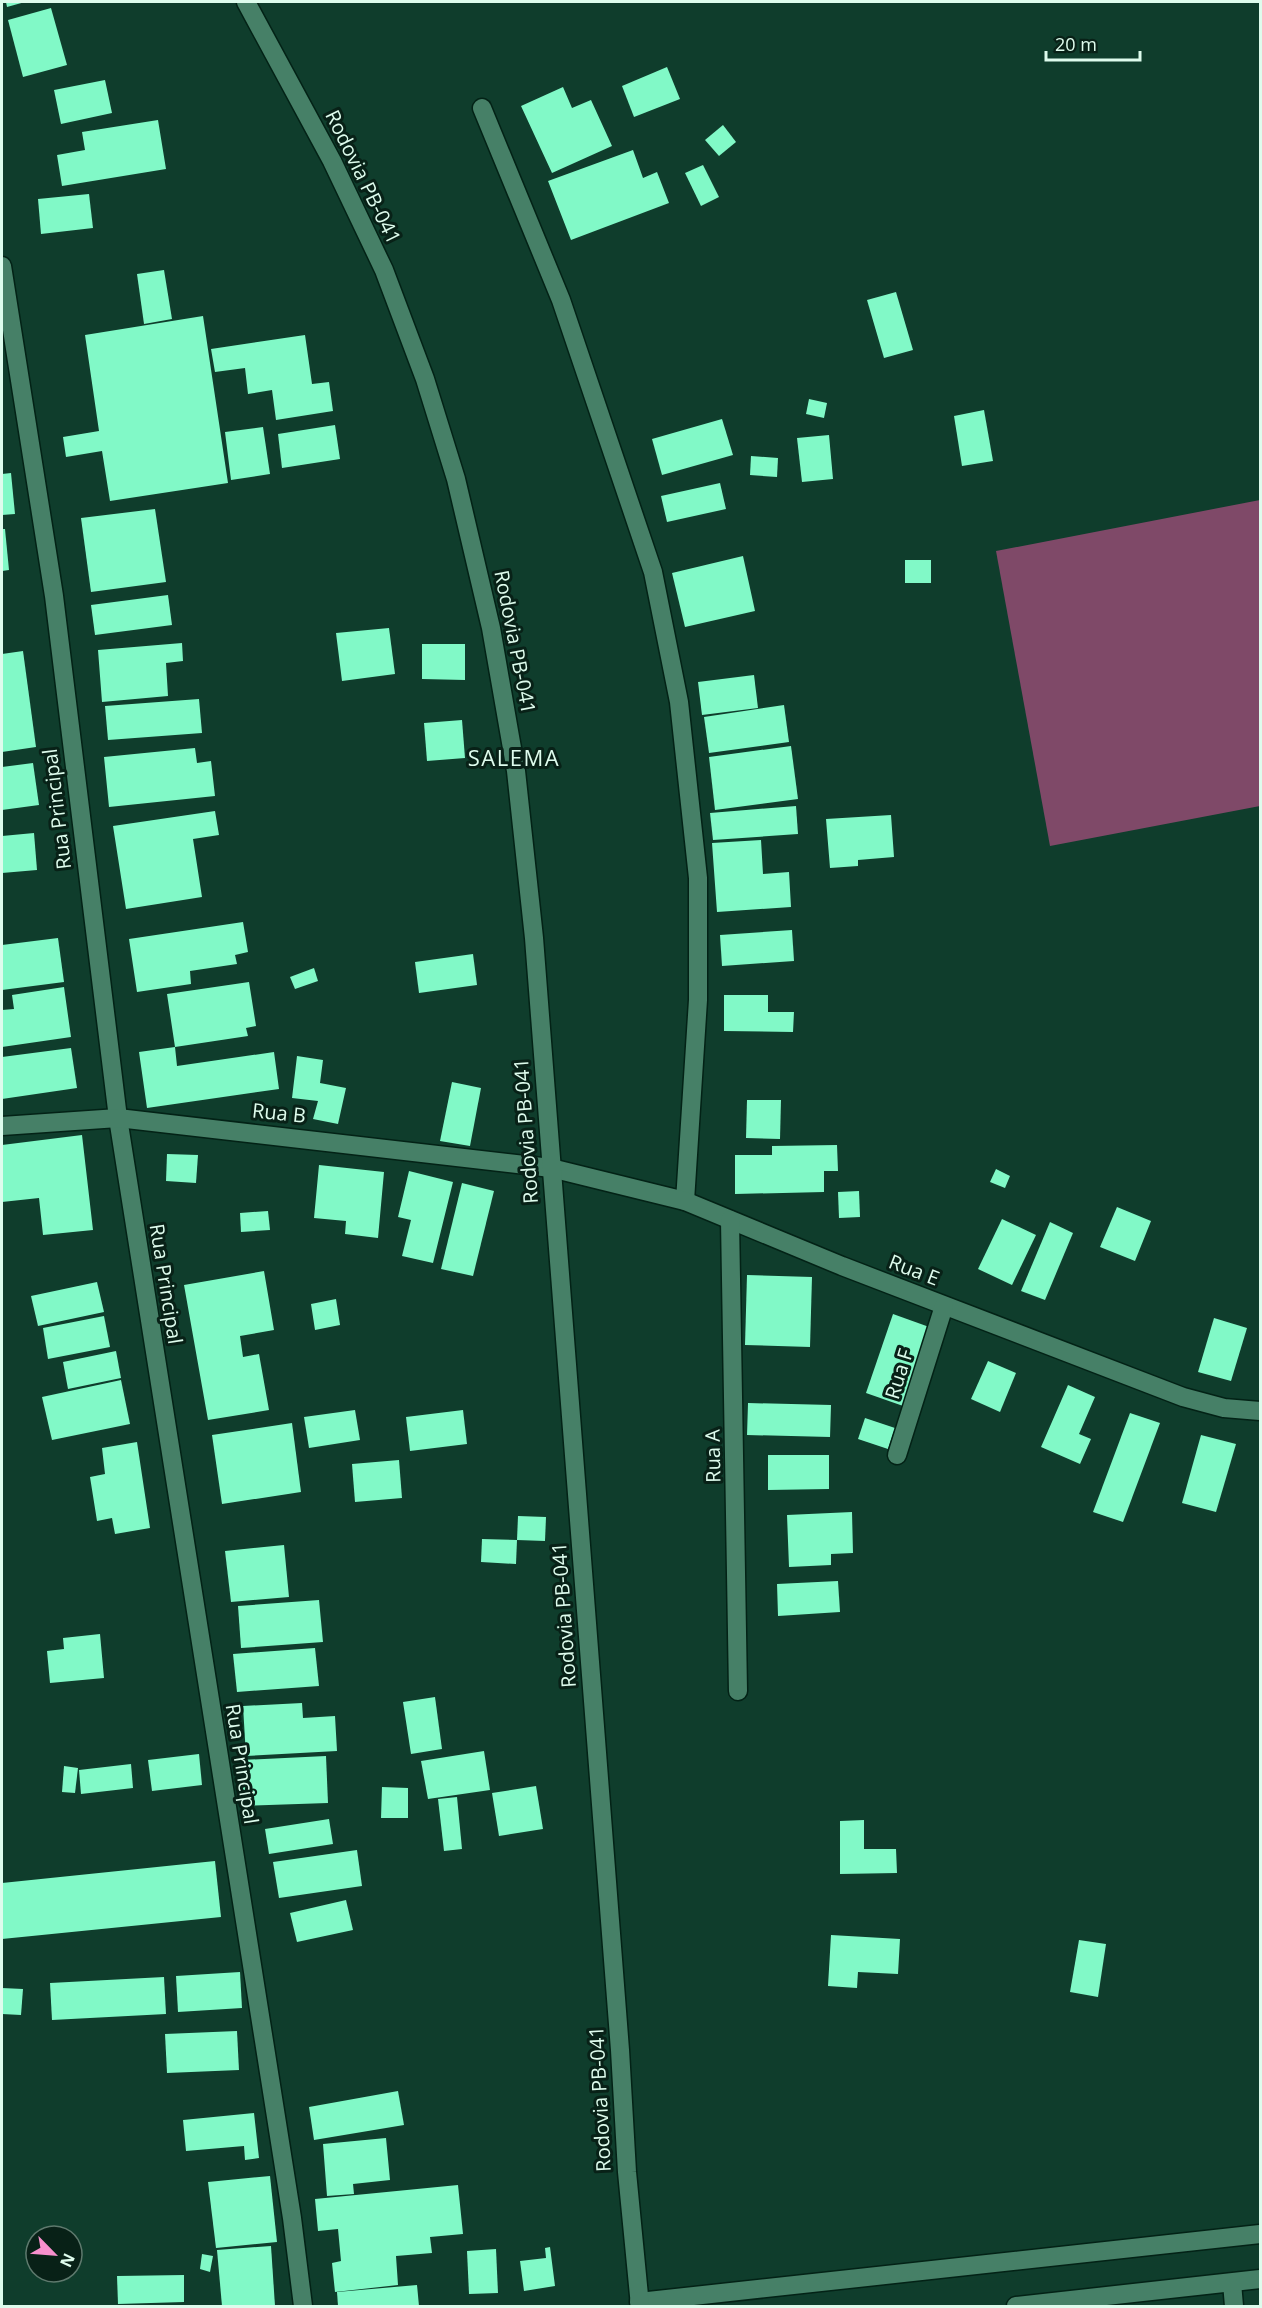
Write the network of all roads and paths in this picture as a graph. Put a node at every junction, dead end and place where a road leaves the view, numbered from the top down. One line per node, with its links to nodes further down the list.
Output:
1 (246, 2): 6 (street, Rodovia PB-041)
2 (482, 108): 7 (street)
3 (2, 266): 4 (street, Rua Principal)
4 (118, 1118): 5 (street, Rua B); 6 (street, Rua B); 18 (street, Rua Principal)
5 (2, 1126)
6 (551, 1168): 7 (street, Rua E); 17 (street, Rodovia PB-041)
7 (685, 1201): 8 (street, Rua E)
8 (730, 1220): 9 (street, Rua E); 12 (street, Rua A)
9 (944, 1306): 10 (street, Rua E); 11 (street, Rua F)
10 (1260, 1412)
11 (897, 1455)
12 (738, 1691)
13 (1260, 2234): 16 (street)
14 (1260, 2279): 15 (street)
15 (1232, 2283): 19 (street); 20 (street)
16 (708, 2300): 17 (street)
17 (640, 2304)
18 (303, 2307)
19 (1016, 2307)
20 (1234, 2307)

